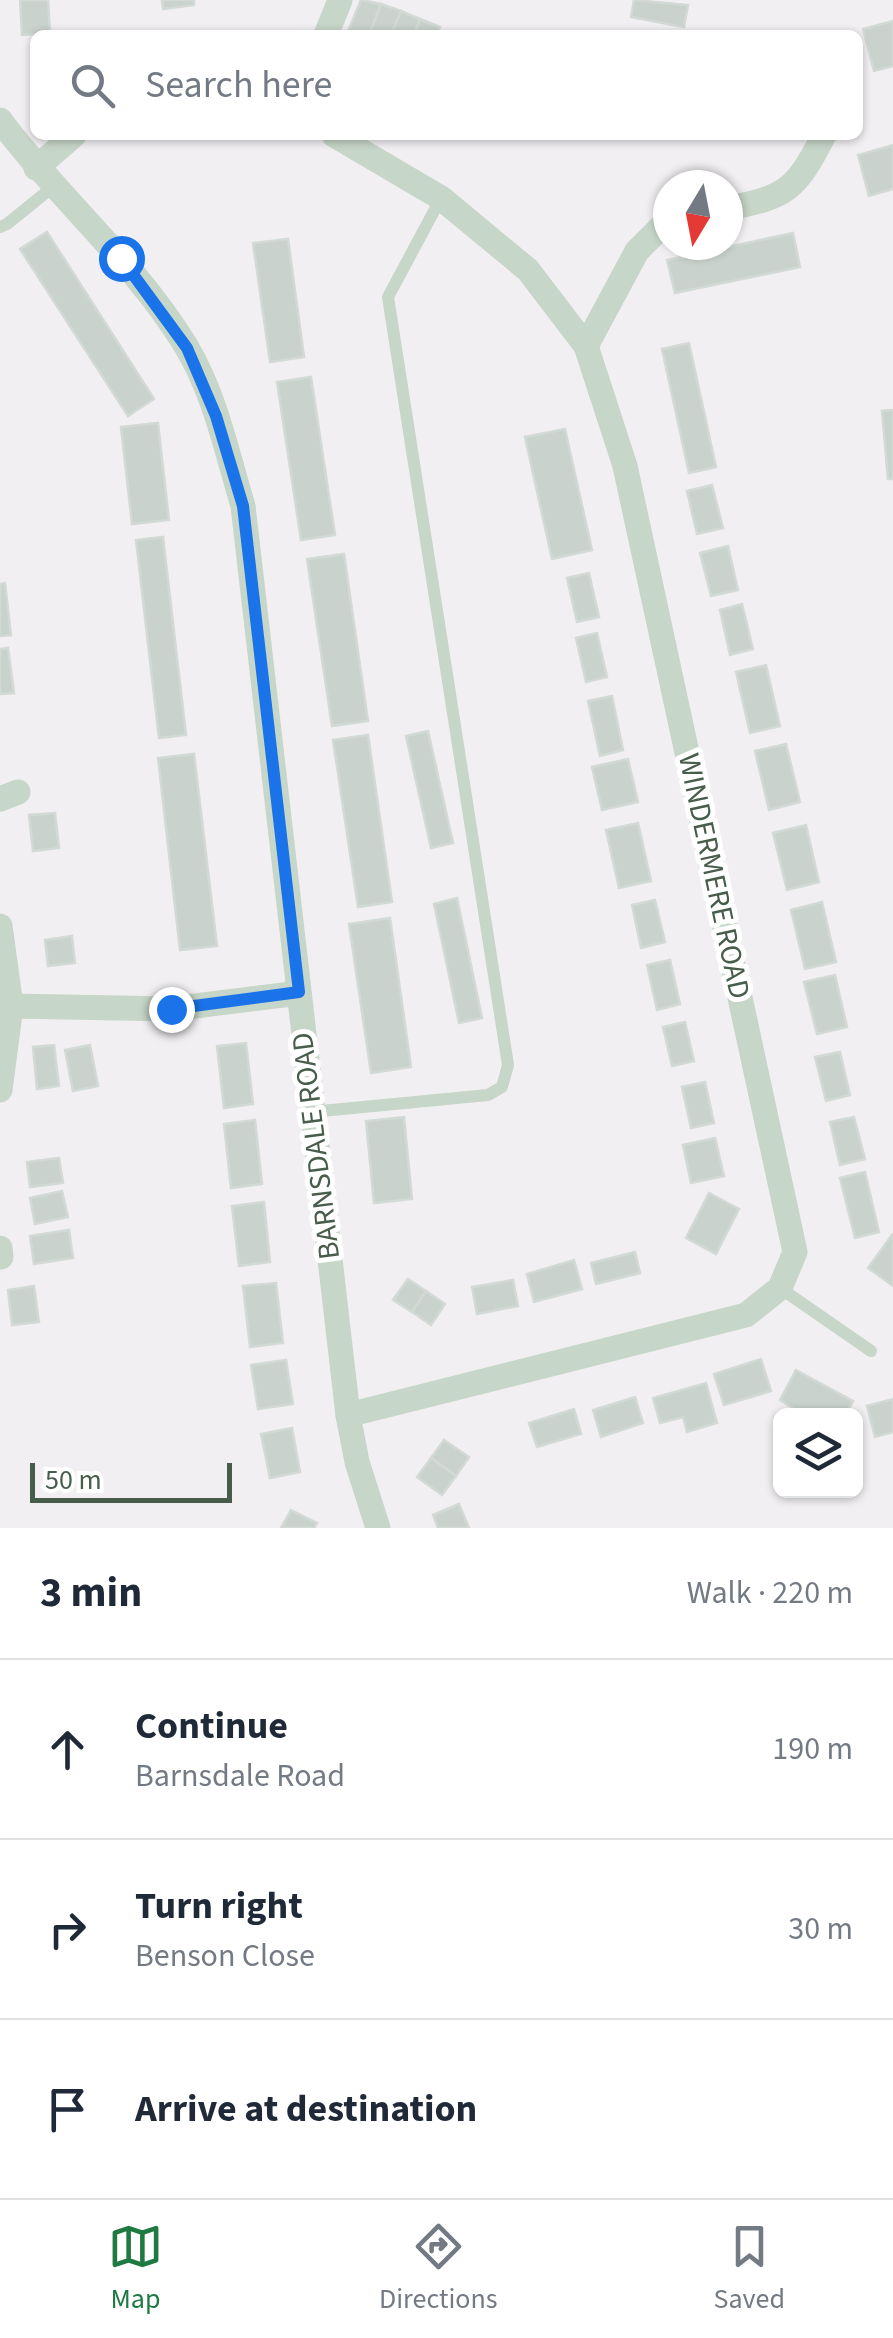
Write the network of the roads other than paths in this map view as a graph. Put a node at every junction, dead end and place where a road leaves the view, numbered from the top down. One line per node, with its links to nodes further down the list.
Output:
1 (340, 0): 2 (street)
2 (328, 30)
3 (0, 120): 7 (street, BARNSDALE ROAD)
4 (71, 140): 7 (street)
5 (342, 140): 8 (street, WINDERMERE ROAD)
6 (821, 140): 9 (street)
7 (45, 177): 10 (lane); 14 (street, BARNSDALE ROAD)
8 (441, 198): 12 (street, WINDERMERE ROAD); 17 (lane)
9 (743, 205)
10 (0, 226)
11 (653, 236): 12 (street)
12 (586, 346): 18 (street, WINDERMERE ROAD)
13 (0, 926): 15 (street)
14 (299, 992): 15 (street); 17 (street, BARNSDALE ROAD)
15 (11, 1006): 16 (street)
16 (0, 1090)
17 (312, 1112): 20 (street, BARNSDALE ROAD)
18 (780, 1288): 19 (lane); 20 (street)
19 (871, 1351)
20 (348, 1416): 21 (street, BARNSDALE ROAD)
21 (378, 1528)

